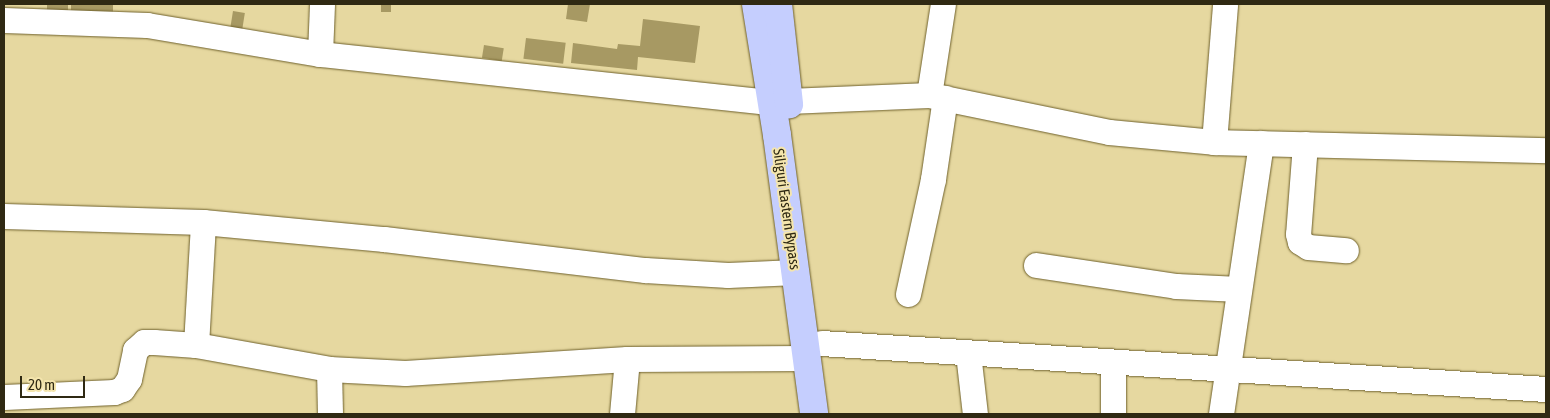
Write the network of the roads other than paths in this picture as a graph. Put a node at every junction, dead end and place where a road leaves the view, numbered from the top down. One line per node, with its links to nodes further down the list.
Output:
1 (322, 4): 7 (street)
2 (756, 4): 9 (main road, Siliguri Eastern Bypass)
3 (778, 4): 9 (main road, Siliguri Eastern Bypass)
4 (943, 4): 8 (street)
5 (1225, 4): 10 (street)
6 (4, 20): 7 (street)
7 (320, 54): 9 (street)
8 (937, 97): 9 (street); 10 (street); 20 (street)
9 (779, 102): 18 (main road, Siliguri Eastern Bypass); 22 (main road, Siliguri Eastern Bypass)
10 (1214, 142): 11 (street)
11 (1261, 143): 12 (street); 19 (street)
12 (1305, 144): 13 (street); 16 (street)
13 (1546, 150)
14 (4, 216): 15 (street)
15 (203, 222): 18 (street); 21 (street)
16 (1346, 250)
17 (1036, 264): 19 (street)
18 (796, 272): 22 (main road, Siliguri Eastern Bypass)
19 (1239, 289): 26 (street)
20 (908, 294)
21 (196, 345): 27 (street); 30 (street)
22 (813, 350): 23 (street); 24 (street); 33 (main road, Siliguri Eastern Bypass); 34 (main road, Siliguri Eastern Bypass)
23 (968, 353): 25 (street); 35 (street)
24 (627, 359): 27 (street); 32 (street)
25 (1112, 362): 26 (street); 36 (street)
26 (1227, 368): 28 (street); 37 (street)
27 (330, 369): 31 (street)
28 (1546, 389)
29 (4, 397): 30 (street)
30 (48, 404)
31 (330, 414)
32 (622, 414)
33 (814, 414)
34 (832, 414)
35 (976, 414)
36 (1113, 414)
37 (1221, 414)

